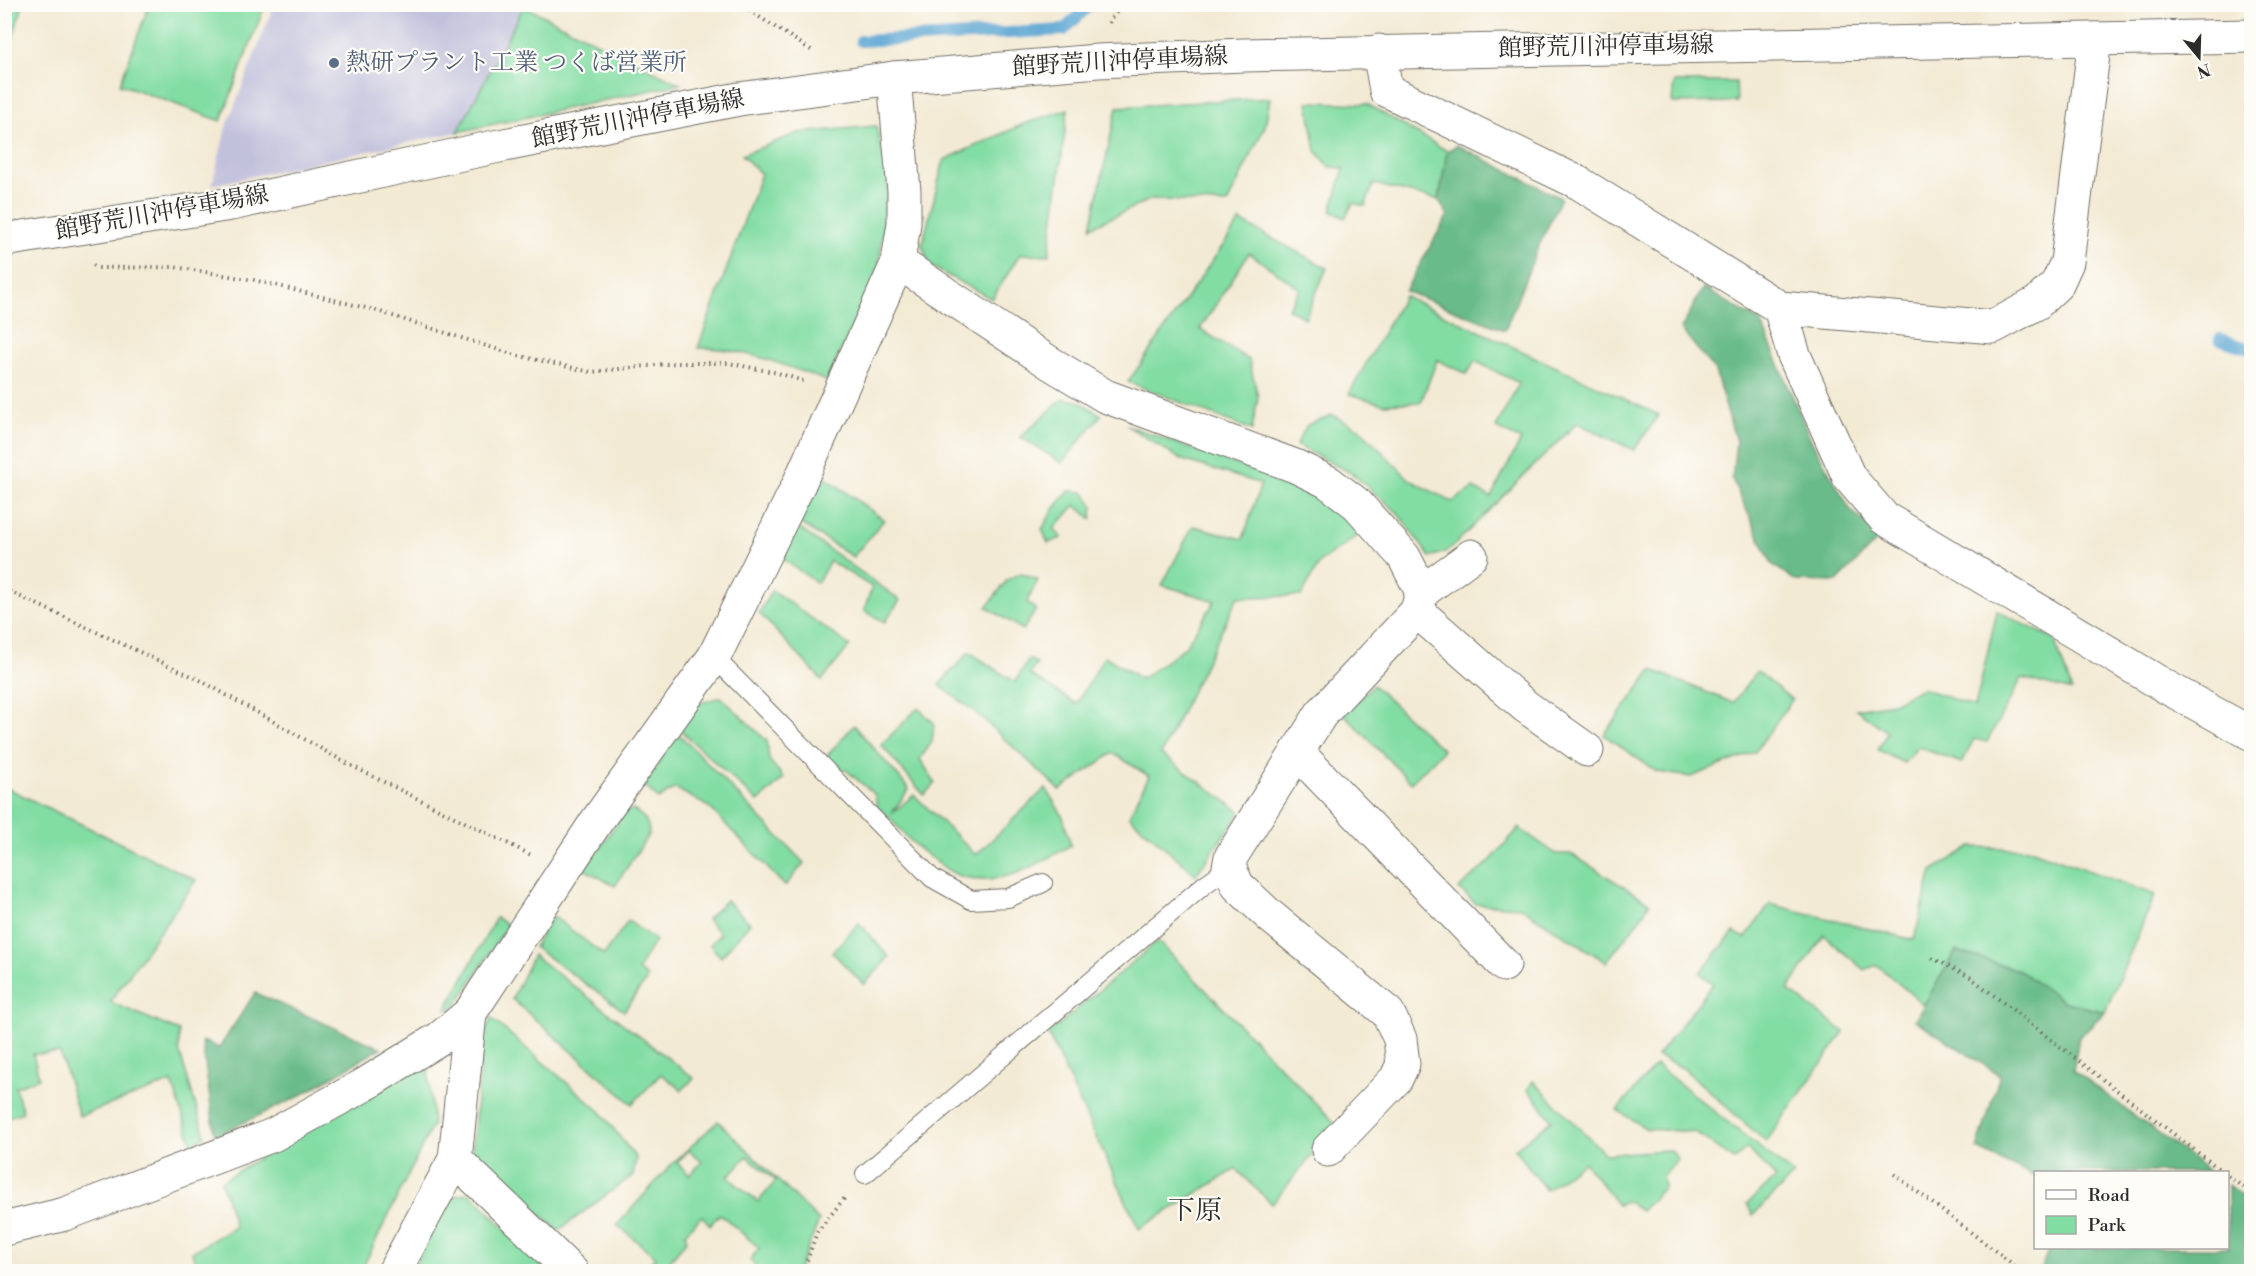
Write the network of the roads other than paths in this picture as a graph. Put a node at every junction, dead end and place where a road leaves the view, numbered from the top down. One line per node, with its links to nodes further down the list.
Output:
1 (2252, 36): 2 (street, 館野荒川沖停車場線)
2 (2095, 39): 3 (street, 館野荒川沖停車場線); 7 (street)
3 (1379, 51): 4 (street, 館野荒川沖停車場線); 7 (street)
4 (894, 78): 5 (street, 館野荒川沖停車場線); 6 (street)
5 (4, 240)
6 (898, 262): 9 (street); 10 (street)
7 (1780, 308): 11 (street)
8 (1471, 556): 9 (street)
9 (1420, 601): 12 (street); 13 (street)
10 (714, 657): 15 (lane); 17 (street)
11 (2252, 734)
12 (1587, 750)
13 (1297, 752): 14 (street); 16 (street)
14 (1229, 867): 18 (street); 20 (lane)
15 (1043, 883)
16 (1504, 965)
17 (470, 1013): 19 (street); 21 (street)
18 (1328, 1150)
19 (455, 1159): 22 (street); 23 (street)
20 (865, 1174)
21 (4, 1230)
22 (393, 1272)
23 (572, 1272)

